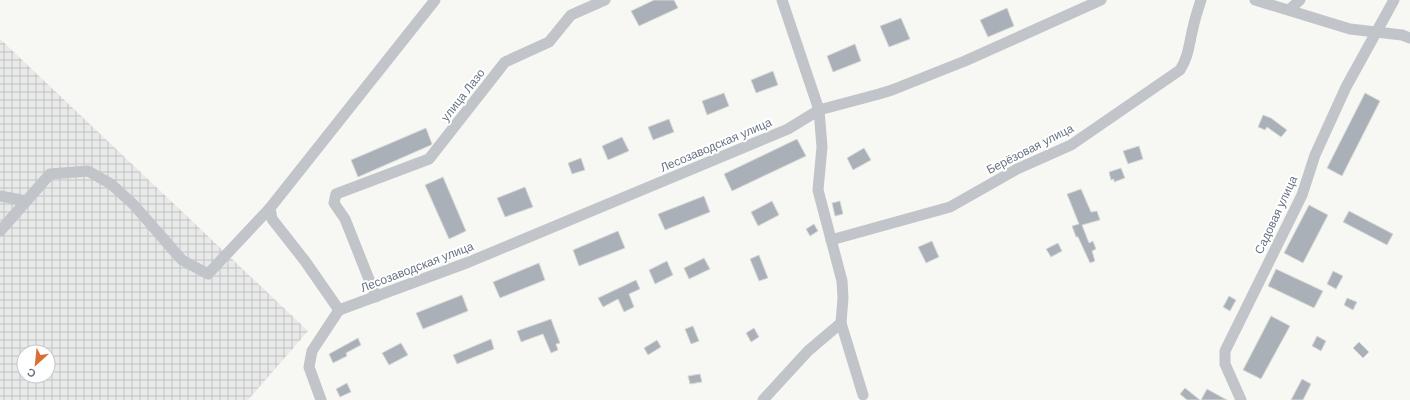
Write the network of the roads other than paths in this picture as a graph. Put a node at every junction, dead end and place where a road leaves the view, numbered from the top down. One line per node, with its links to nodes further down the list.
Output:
1 (436, 0): 15 (street)
2 (605, 0): 18 (street, улица Лазо)
3 (782, 0): 12 (street)
4 (1101, 0): 12 (street, Лесозаводская улица)
5 (1201, 0): 17 (street, Берёзовая улица)
6 (1255, 0): 9 (street)
7 (1300, 0): 9 (street)
8 (1394, 0): 10 (street, Садовая улица)
9 (1289, 10): 10 (street)
10 (1376, 32): 11 (street); 24 (street, Садовая улица)
11 (1410, 38)
12 (819, 110): 17 (street); 18 (street, Лесозаводская улица)
13 (0, 196): 14 (street)
14 (26, 201): 15 (street); 16 (street)
15 (270, 208): 19 (street)
16 (0, 231)
17 (831, 240): 20 (street)
18 (376, 297): 19 (street, Лесозаводская улица)
19 (339, 310): 22 (street)
20 (841, 324): 21 (street); 23 (street)
21 (863, 395)
22 (321, 400)
23 (763, 400)
24 (1241, 400)

